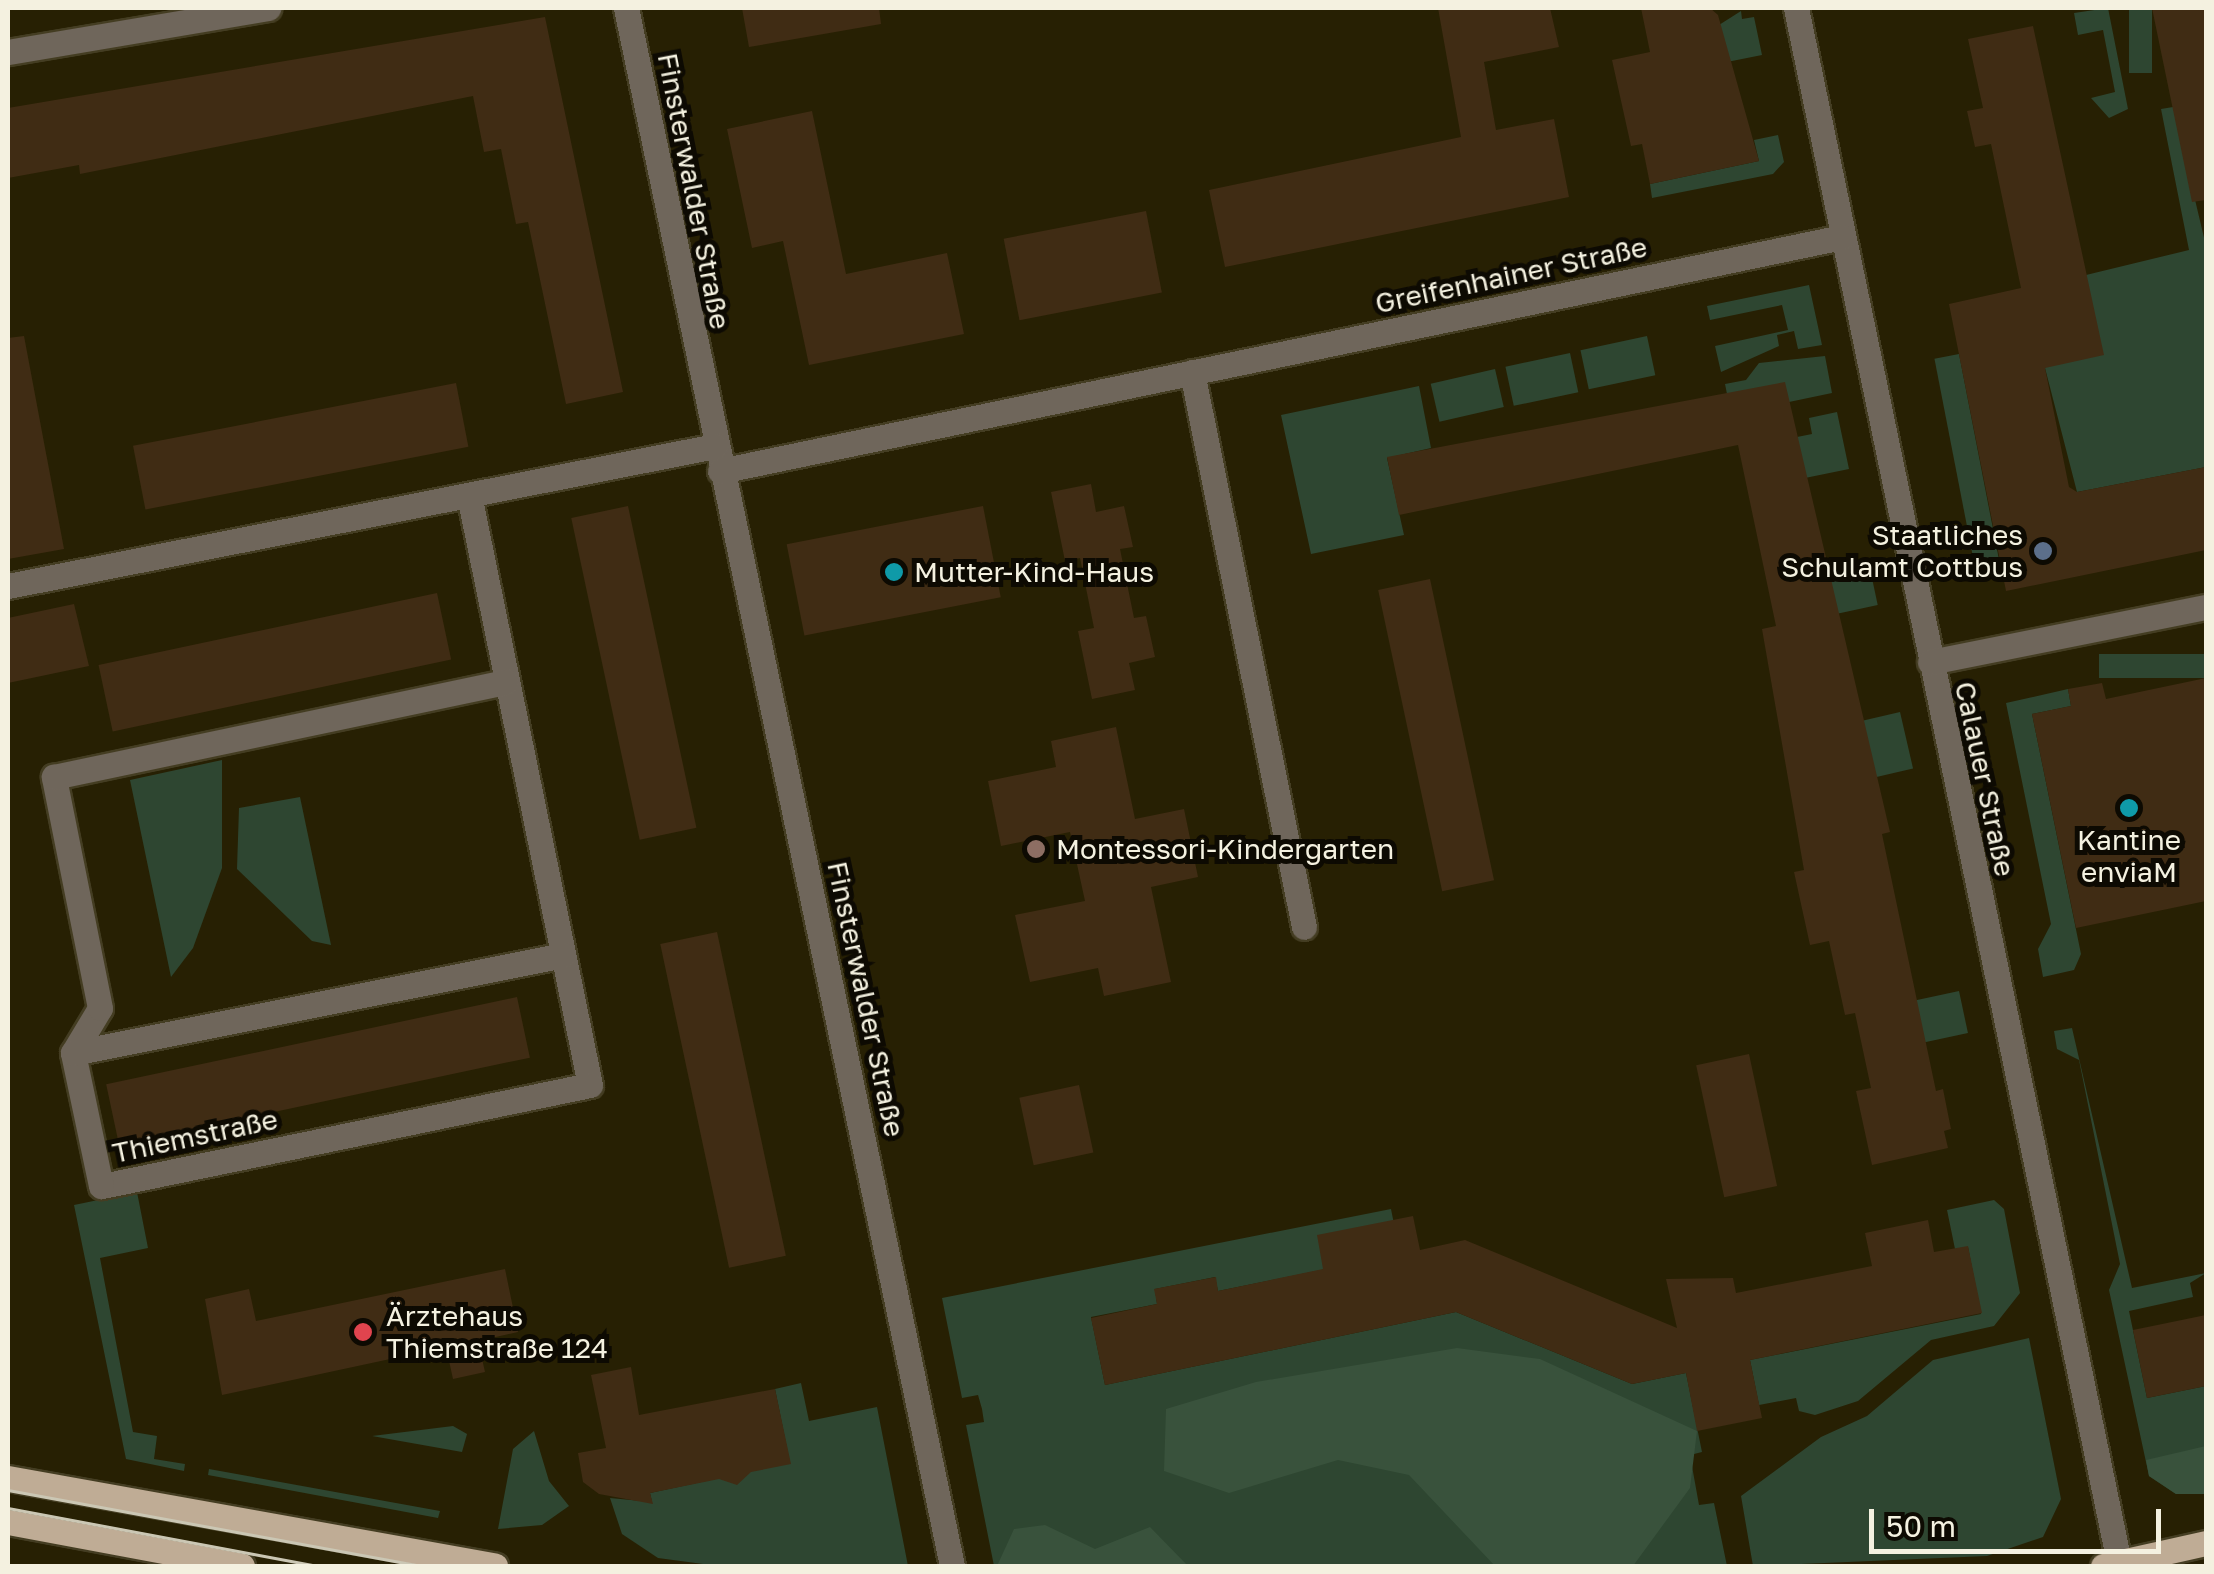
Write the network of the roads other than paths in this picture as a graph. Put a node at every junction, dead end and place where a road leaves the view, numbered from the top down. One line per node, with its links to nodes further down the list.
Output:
1 (268, 8): 4 (street)
2 (626, 8): 7 (street, Finsterwalder Straße)
3 (1796, 8): 5 (street, Calauer Straße)
4 (8, 52)
5 (1842, 237): 6 (street, Greifenhainer Straße); 11 (street, Calauer Straße)
6 (1192, 372): 7 (street, Greifenhainer Straße); 13 (street)
7 (717, 458): 8 (street); 22 (street, Finsterwalder Straße)
8 (469, 495): 9 (street); 12 (street, Thiemstraße)
9 (8, 586)
10 (2206, 607): 11 (street)
11 (1930, 662): 19 (street, Calauer Straße)
12 (506, 682): 14 (street, Thiemstraße); 15 (street)
13 (1304, 928)
14 (563, 956): 15 (street); 15 (street, Thiemstraße)
15 (73, 1053)
16 (8, 1478): 21 (main road)
17 (8, 1522): 20 (main road)
18 (2206, 1543): 19 (main road)
19 (2111, 1564)
20 (242, 1566)
21 (495, 1566)
22 (952, 1566)

